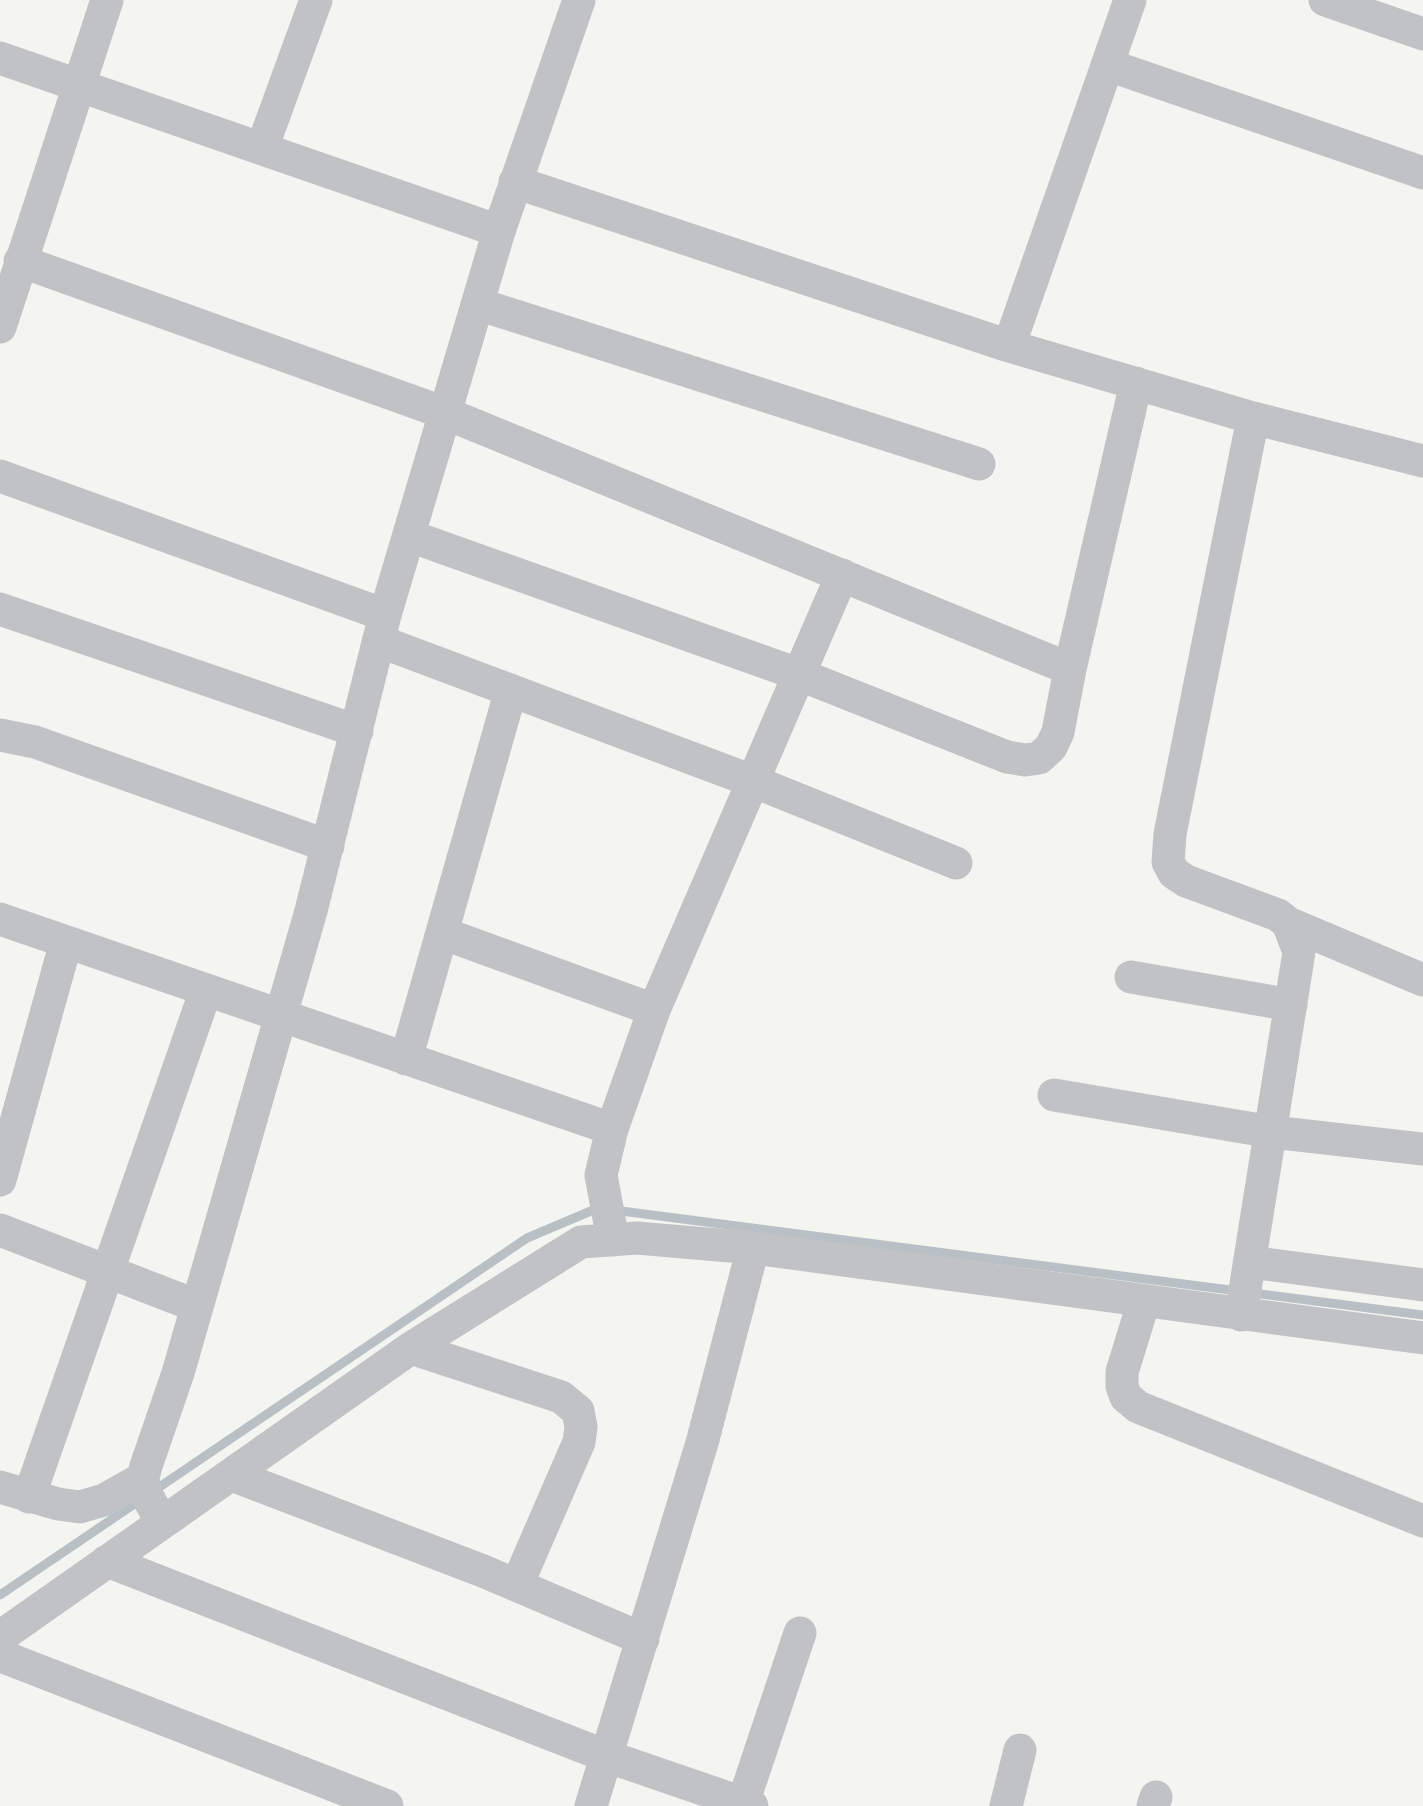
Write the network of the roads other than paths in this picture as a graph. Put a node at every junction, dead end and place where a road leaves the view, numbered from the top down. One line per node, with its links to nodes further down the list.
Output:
1 (107, 0): 9 (street)
2 (316, 0): 10 (street)
3 (579, 0): 12 (street)
4 (1130, 0): 8 (street)
5 (1325, 0): 6 (street)
6 (1423, 34)
7 (0, 58): 9 (street)
8 (1108, 64): 11 (street); 17 (street)
9 (78, 85): 10 (street); 14 (street)
10 (262, 148): 13 (street)
11 (1423, 173)
12 (515, 183): 13 (street); 17 (street)
13 (499, 231): 15 (street)
14 (20, 261): 16 (street); 19 (street)
15 (478, 304): 19 (street); 22 (street)
16 (0, 327)
17 (1009, 346): 18 (street)
18 (1136, 383): 20 (street); 28 (street)
19 (445, 413): 24 (street); 25 (street)
20 (1253, 418): 21 (street); 37 (street)
21 (1423, 460)
22 (979, 464)
23 (0, 476): 27 (street)
24 (410, 536): 27 (street); 29 (street)
25 (842, 575): 28 (street); 29 (street)
26 (0, 609): 31 (street)
27 (382, 628): 30 (street); 31 (street)
28 (1070, 669): 29 (street)
29 (798, 674): 33 (street)
30 (511, 690): 33 (street); 38 (street)
31 (357, 730): 34 (street)
32 (0, 735): 34 (street)
33 (755, 782): 35 (street); 44 (street)
34 (328, 846): 45 (street)
35 (956, 863)
36 (0, 920): 39 (street)
37 (1288, 923): 41 (street); 43 (street)
38 (442, 933): 44 (street); 46 (street)
39 (66, 942): 42 (street); 51 (street)
40 (1131, 977): 43 (street)
41 (1423, 980)
42 (206, 990): 45 (street); 55 (street)
43 (1291, 1005): 49 (street)
44 (654, 1010): 48 (street)
45 (280, 1016): 46 (street); 59 (street)
46 (406, 1059): 48 (street)
47 (1054, 1095): 49 (street)
48 (612, 1129): 53 (street)
49 (1272, 1132): 50 (street); 57 (street)
50 (1423, 1149)
51 (0, 1179)
52 (0, 1230): 55 (street)
53 (612, 1232): 54 (street); 61 (street)
54 (753, 1248): 58 (street); 69 (street)
55 (105, 1271): 59 (street); 63 (street)
56 (1423, 1285): 57 (street)
57 (1245, 1288): 58 (street); 60 (street)
58 (1144, 1301): 65 (street)
59 (197, 1306): 64 (street)
60 (1423, 1338)
61 (411, 1348): 62 (street); 67 (street)
62 (232, 1475): 64 (street); 67 (street)
63 (14, 1492): 64 (street)
64 (151, 1501): 66 (street)
65 (1423, 1521)
66 (107, 1561): 70 (street); 72 (street)
67 (517, 1586): 69 (street)
68 (800, 1633): 73 (street)
69 (643, 1640): 72 (street)
70 (0, 1653): 74 (street)
71 (1020, 1750): 76 (street)
72 (606, 1756): 73 (street); 75 (street)
73 (748, 1804)
74 (387, 1806)
75 (591, 1806)
76 (1006, 1806)

